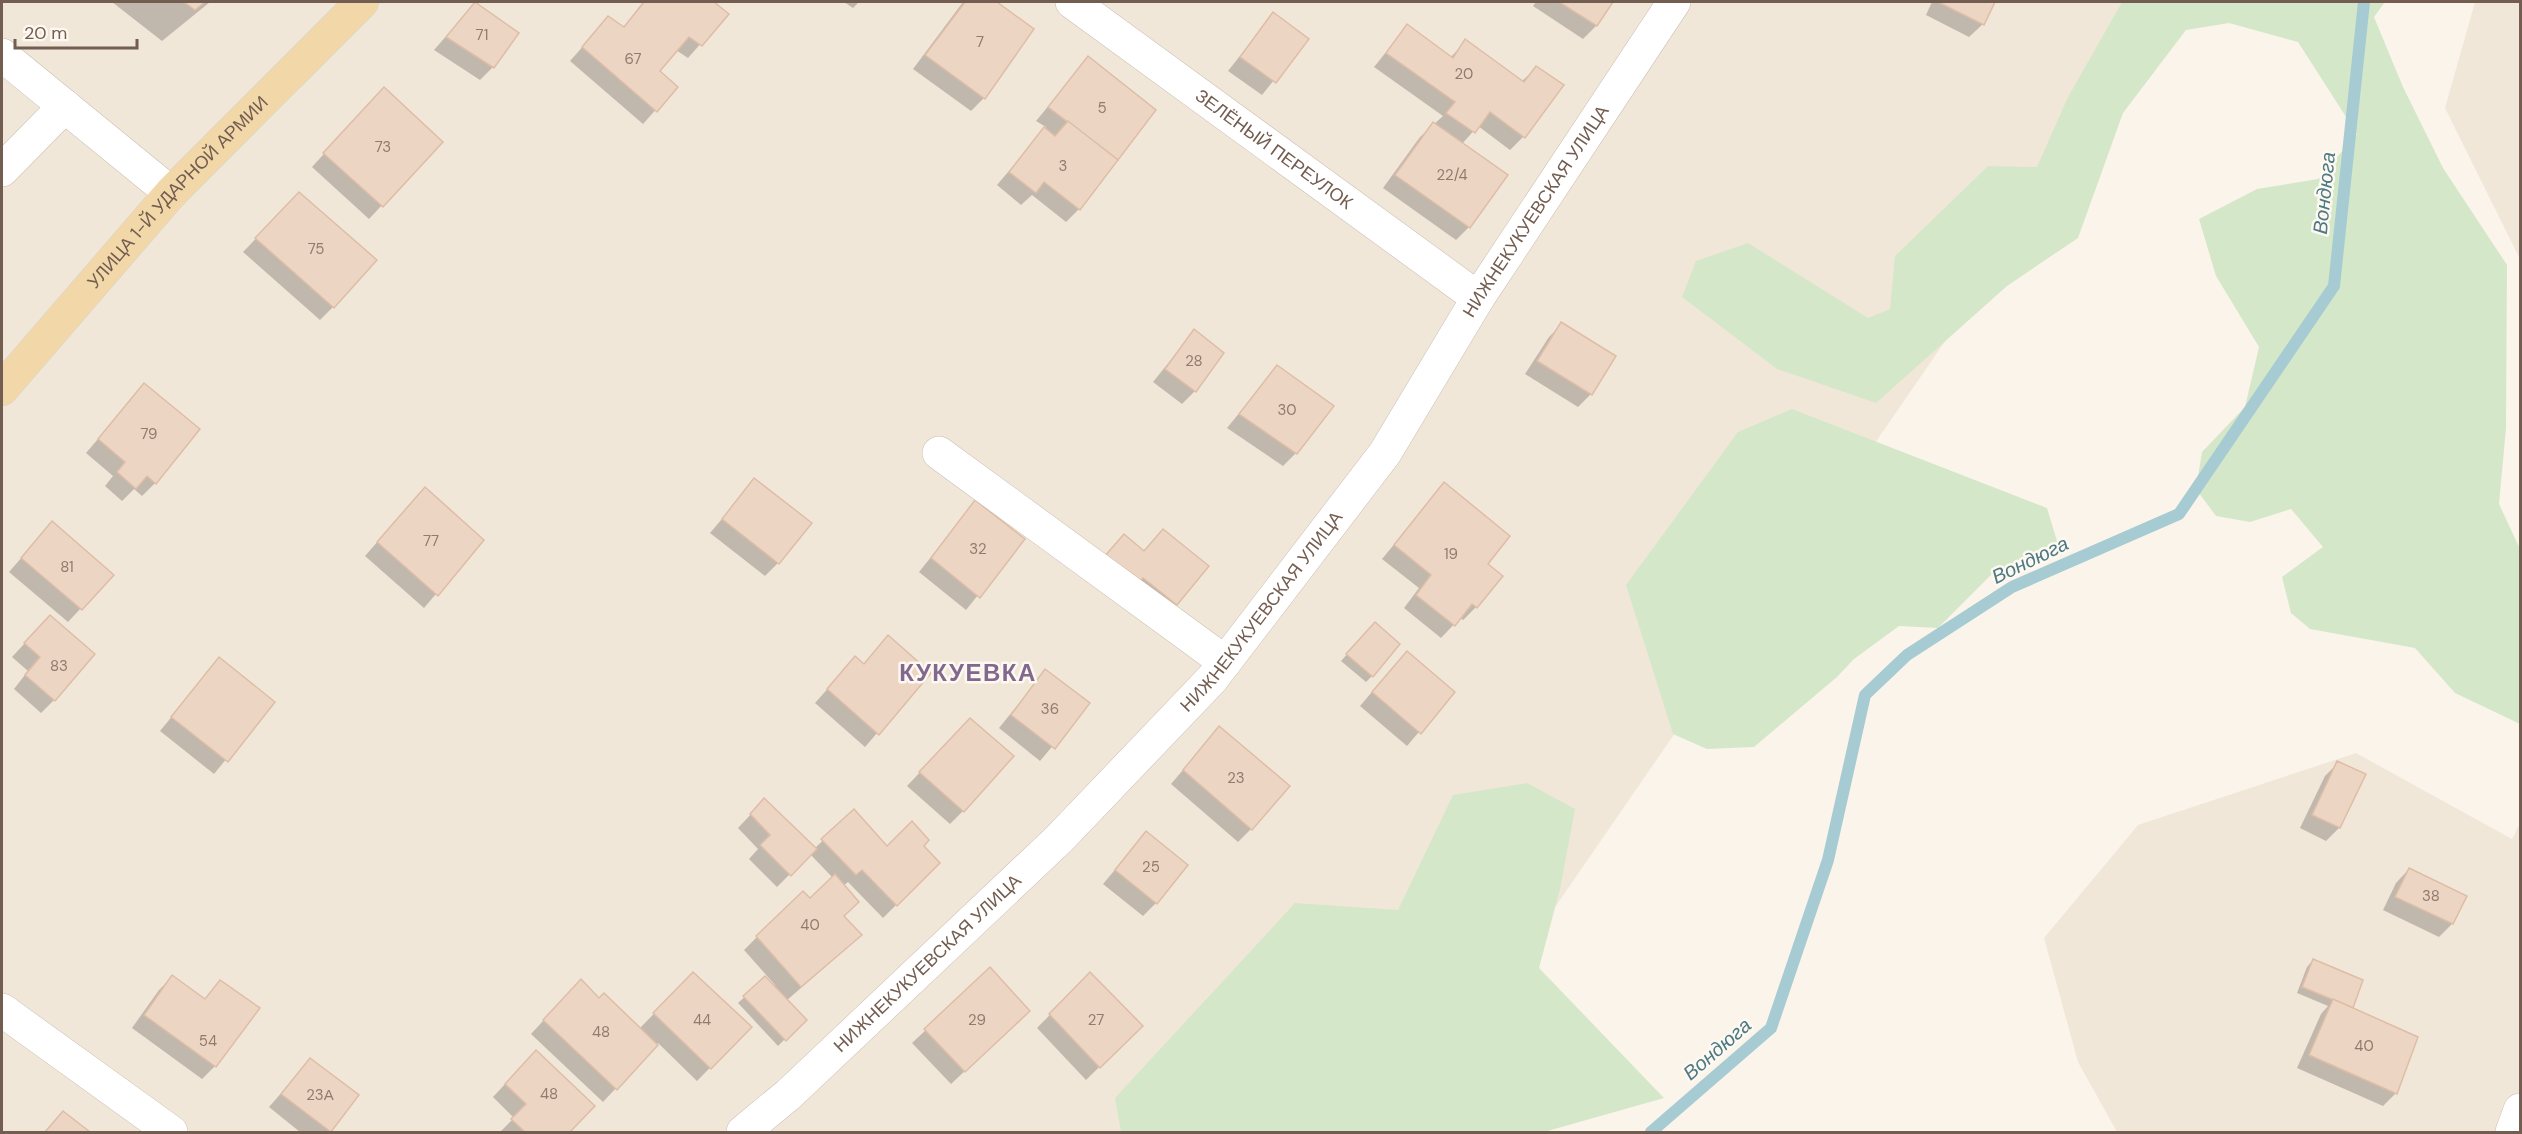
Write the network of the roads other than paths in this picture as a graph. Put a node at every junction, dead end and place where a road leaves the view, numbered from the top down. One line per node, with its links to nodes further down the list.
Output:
1 (362, 2): 7 (main road, УЛИЦА 1-Й УДАРНОЙ АРМИИ)
2 (1072, 2): 8 (street, ЗЕЛЁНЫЙ ПЕРЕУЛОК)
3 (1674, 2): 8 (street, НИЖНЕКУКУЕВСКАЯ УЛИЦА)
4 (2, 55): 5 (street)
5 (65, 106): 6 (street); 7 (street)
6 (2, 171)
7 (171, 193): 9 (main road, УЛИЦА 1-Й УДАРНОЙ АРМИИ)
8 (1478, 298): 11 (street, НИЖНЕКУКУЕВСКАЯ УЛИЦА)
9 (2, 389)
10 (939, 453): 11 (street)
11 (1225, 662): 15 (street, НИЖНЕКУКУЕВСКАЯ УЛИЦА)
12 (2, 1010): 14 (street)
13 (2520, 1110): 16 (street)
14 (171, 1132)
15 (742, 1132)
16 (2512, 1132)

